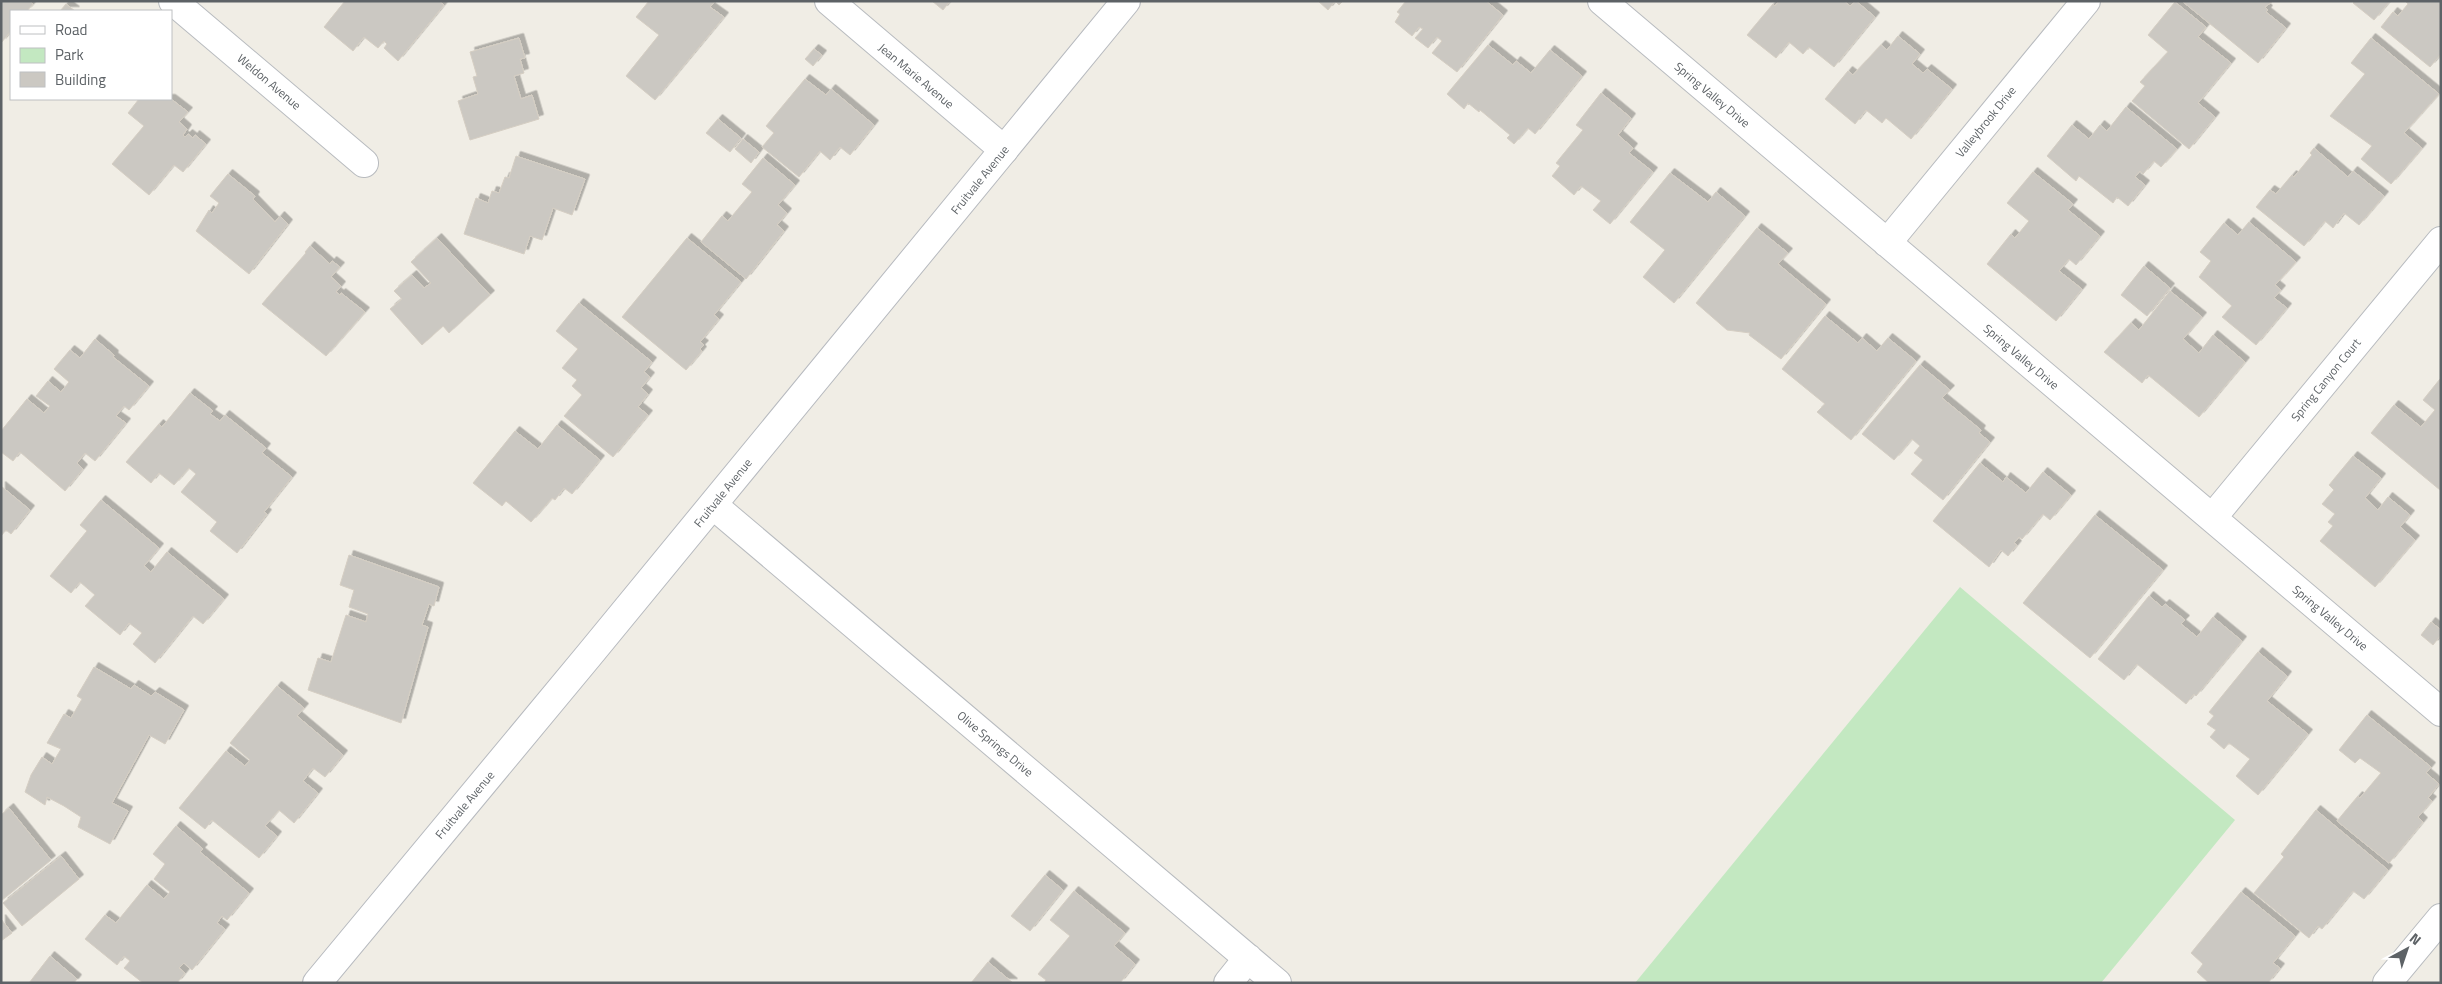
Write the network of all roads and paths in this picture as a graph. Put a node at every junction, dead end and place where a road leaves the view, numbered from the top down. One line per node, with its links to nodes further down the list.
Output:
1 (173, 1): 7 (street, Weldon Avenue)
2 (829, 1): 6 (street, Jean Marie Avenue)
3 (1126, 1): 6 (street, Fruitvale Avenue)
4 (1602, 1): 9 (street, Spring Valley Drive)
5 (2086, 1): 9 (street, Valleybrook Drive)
6 (1004, 150): 10 (street, Fruitvale Avenue)
7 (364, 163)
8 (2441, 241): 11 (street, Spring Canyon Court)
9 (1887, 243): 11 (street, Spring Valley Drive)
10 (713, 505): 14 (street, Olive Springs Drive); 15 (street, Fruitvale Avenue)
11 (2212, 518): 12 (street, Spring Valley Drive)
12 (2441, 712)
13 (2441, 918): 18 (street)
14 (1248, 958): 16 (street); 17 (street, Olive Springs Drive)
15 (317, 983)
16 (1228, 983)
17 (1277, 983)
18 (2387, 983)

